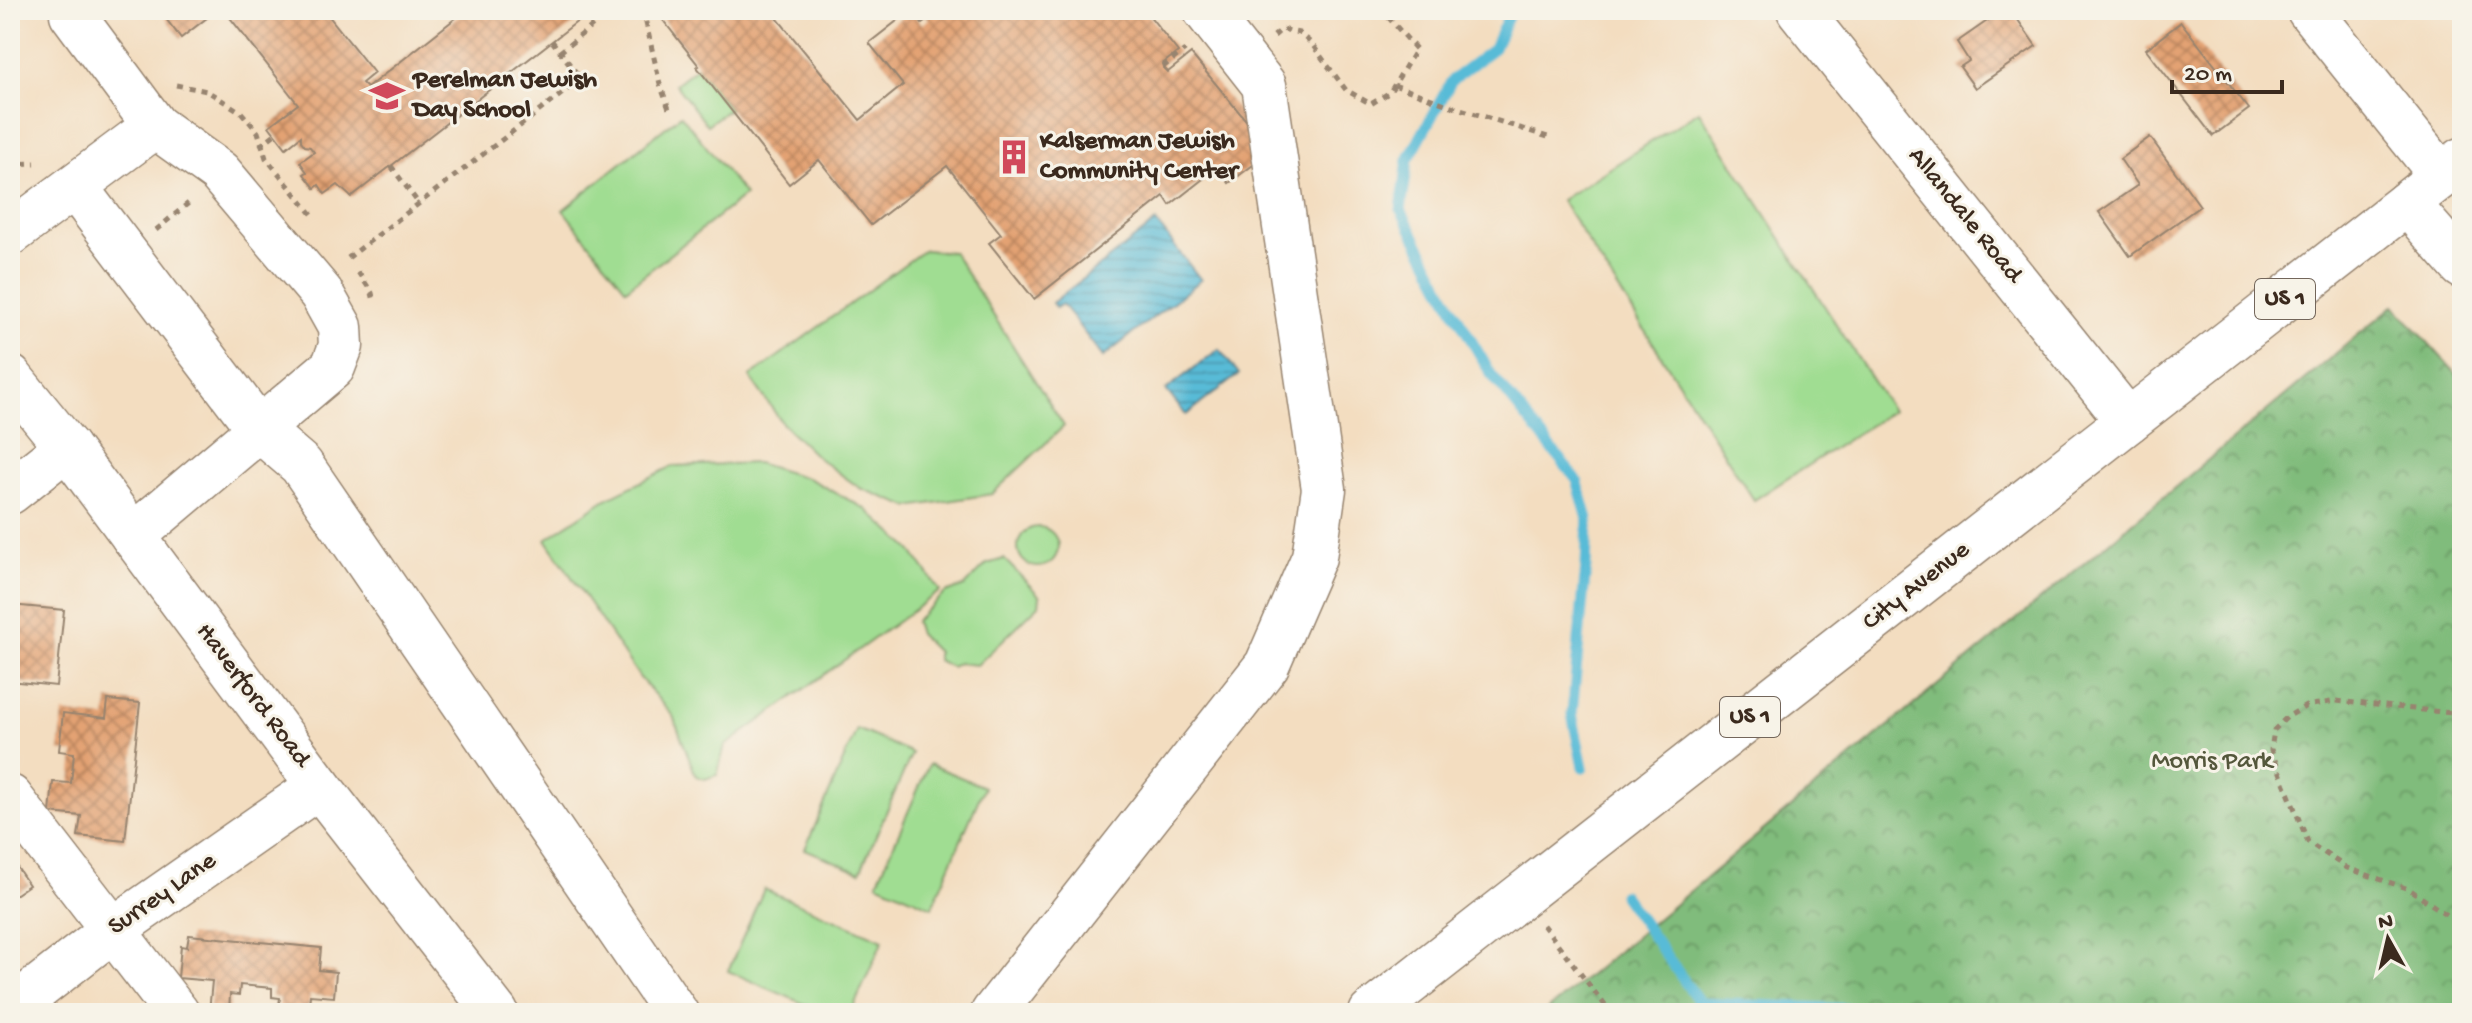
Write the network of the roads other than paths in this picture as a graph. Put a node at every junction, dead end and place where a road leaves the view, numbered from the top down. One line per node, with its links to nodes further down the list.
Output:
1 (72, 10): 5 (main road)
2 (1205, 10): 24 (main road)
3 (1799, 10): 12 (main road, Allandale Road)
4 (2309, 10): 6 (main road)
5 (155, 126): 7 (main road); 13 (main road)
6 (2452, 168): 8 (main road, City Avenue / US 1)
7 (75, 187): 9 (main road); 13 (main road)
8 (2407, 203): 10 (main road); 12 (main road, City Avenue / US 1)
9 (10, 234)
10 (2462, 266)
11 (10, 377): 14 (main road, Haverford Road)
12 (2128, 421): 25 (main road, City Avenue / US 1)
13 (259, 429): 16 (main road); 23 (main road)
14 (67, 447): 15 (main road); 16 (main road, Haverford Road)
15 (10, 492)
16 (133, 536): 17 (main road, Haverford Road)
17 (319, 786): 19 (main road, Surrey Lane); 22 (main road, Haverford Road)
18 (10, 797): 19 (main road)
19 (111, 931): 20 (main road, Surrey Lane); 21 (main road)
20 (10, 1010)
21 (177, 1013)
22 (496, 1013)
23 (676, 1013)
24 (993, 1013)
25 (1371, 1013)

